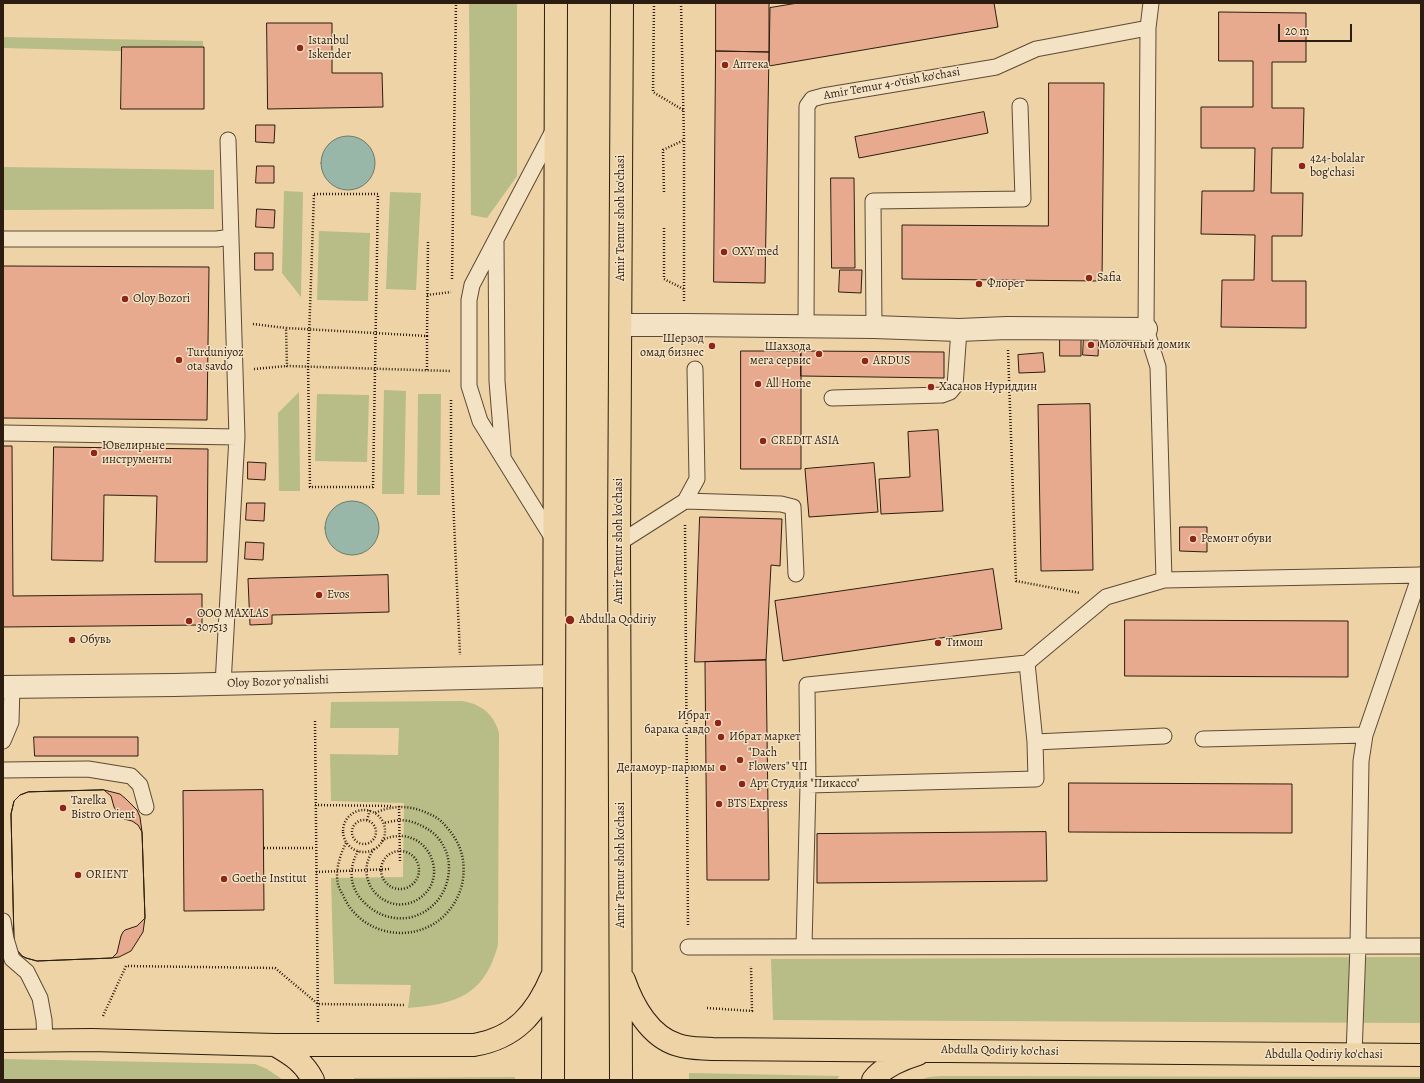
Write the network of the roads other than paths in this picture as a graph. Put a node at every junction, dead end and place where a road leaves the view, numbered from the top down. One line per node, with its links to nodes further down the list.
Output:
1 (556, 3): 6 (main road)
2 (622, 3): 11 (main road, Amir Temur shoh ko'chasi)
3 (1150, 3): 4 (lane)
4 (1148, 28): 12 (lane, Amir Temur 4-o'tish ko'chasi); 14 (lane)
5 (1020, 106): 13 (lane)
6 (556, 125): 10 (lane); 22 (main road)
7 (228, 140): 8 (lane)
8 (231, 237): 9 (lane); 19 (lane)
9 (3, 238)
10 (496, 238): 20 (lane); 20 (lane)
11 (621, 325): 12 (street); 23 (main road, Amir Temur shoh ko'chasi)
12 (806, 327): 13 (street)
13 (874, 327): 15 (street)
14 (1146, 329): 15 (street); 26 (lane)
15 (959, 330): 17 (lane)
16 (694, 369): 21 (lane)
17 (832, 398)
18 (3, 434): 19 (lane)
19 (237, 437): 29 (lane)
20 (503, 459): 22 (lane)
21 (685, 501): 23 (lane); 24 (lane)
22 (555, 543): 28 (main road)
23 (619, 543): 45 (main road, Amir Temur shoh ko'chasi)
24 (796, 574)
25 (1420, 575): 26 (lane); 31 (lane)
26 (1164, 580): 27 (lane)
27 (1027, 663): 35 (lane); 37 (lane)
28 (554, 676): 29 (street, Oloy Bozor yo'nalishi); 44 (main road)
29 (223, 684): 30 (street, Oloy Bozor yo'nalishi)
30 (7, 687): 34 (lane)
31 (1365, 735): 33 (lane); 41 (lane)
32 (1164, 736): 35 (lane)
33 (1203, 739)
34 (3, 741)
35 (1035, 742): 37 (lane)
36 (3, 770): 38 (lane)
37 (808, 785): 40 (lane)
38 (146, 807)
39 (3, 921): 46 (lane)
40 (804, 946): 41 (lane); 43 (lane)
41 (1358, 946): 42 (lane); 50 (lane)
42 (1421, 946)
43 (688, 947)
44 (554, 969): 48 (main road); 53 (main road)
45 (621, 970): 49 (main road, Abdulla Qodiriy ko'chasi); 54 (main road, Amir Temur shoh ko'chasi)
46 (45, 1040): 47 (main road); 48 (main road)
47 (3, 1041)
48 (275, 1045): 52 (main road)
49 (930, 1051): 50 (main road, Abdulla Qodiriy ko'chasi); 55 (main road)
50 (1354, 1055): 51 (main road, Abdulla Qodiriy ko'chasi)
51 (1421, 1055)
52 (313, 1080)
53 (553, 1080)
54 (621, 1080)
55 (873, 1080)

